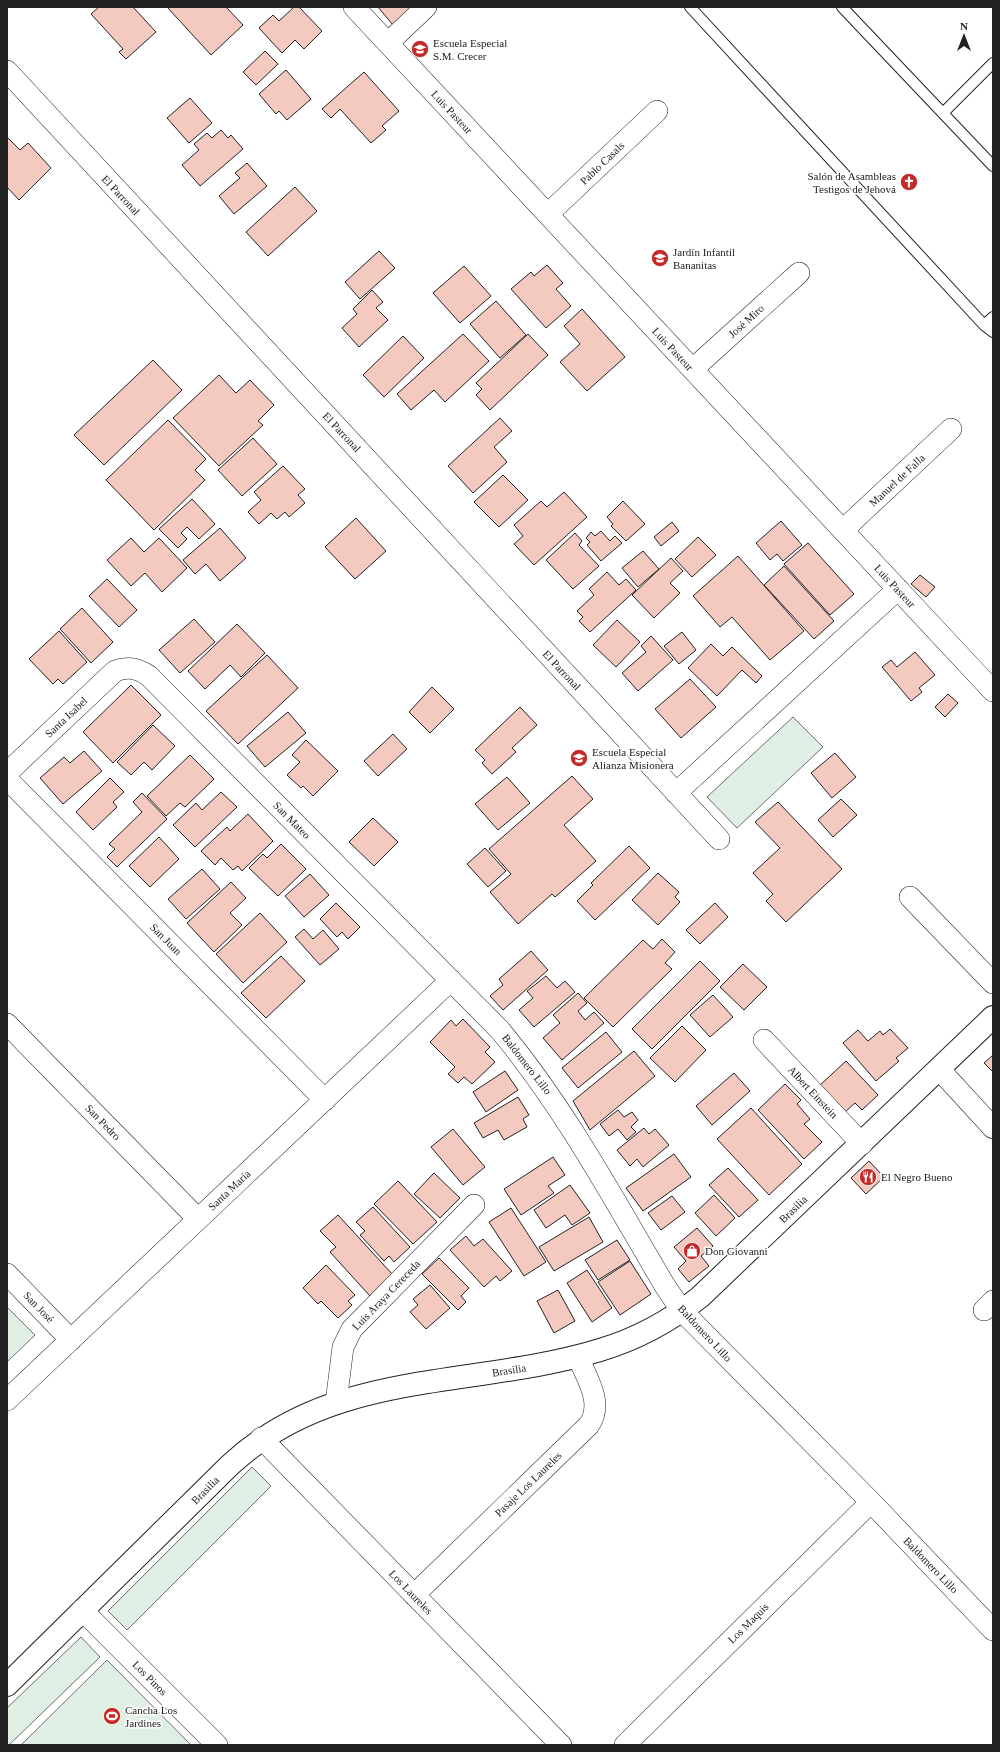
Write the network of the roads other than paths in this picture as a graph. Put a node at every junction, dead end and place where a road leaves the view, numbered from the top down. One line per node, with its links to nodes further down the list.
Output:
1 (354, 7): 5 (street, Luis Pasteur)
2 (426, 7): 5 (street)
3 (690, 7): 14 (lane)
4 (842, 7): 9 (lane)
5 (388, 43): 11 (street, Luis Pasteur)
6 (993, 64): 9 (lane)
7 (7, 71): 24 (street, El Parronal)
8 (657, 111): 11 (street, Pablo Casals)
9 (943, 113): 10 (lane)
10 (993, 166)
11 (548, 214): 16 (street, Luis Pasteur)
12 (799, 274): 16 (street, José Miro)
13 (993, 317): 14 (lane)
14 (984, 325): 15 (lane)
15 (993, 332)
16 (693, 369): 18 (street, Luis Pasteur)
17 (951, 429): 18 (street, Manuel de Falla)
18 (843, 530): 19 (street, Luis Pasteur)
19 (898, 589): 21 (street, Luis Pasteur); 24 (street)
20 (129, 668): 22 (street, Santa Isabel); 27 (street, San Mateo)
21 (993, 691)
22 (7, 772)
23 (7, 779): 33 (street, San Juan)
24 (676, 793): 25 (street, El Parronal)
25 (719, 839)
26 (910, 897): 28 (street)
27 (451, 980): 33 (street, Santa María); 39 (street, Baldomero Lillo)
28 (993, 983)
29 (993, 1017): 32 (street, Brasilia)
30 (7, 1024): 37 (street, San Pedro)
31 (764, 1040): 35 (street, Albert Einstein)
32 (938, 1069): 34 (street); 35 (street, Brasilia)
33 (324, 1100): 37 (street, Santa María)
34 (993, 1128)
35 (862, 1144): 39 (street, Brasilia)
36 (474, 1205): 43 (street, Luis Araya Cereceda)
37 (198, 1219): 40 (street, Santa María)
38 (7, 1274): 40 (street, San José)
39 (682, 1311): 41 (street, Brasilia); 45 (street, Baldomero Lillo)
40 (71, 1340): 42 (street, Santa María)
41 (578, 1357): 43 (street, Brasilia); 46 (street, Pasaje Los Laureles)
42 (7, 1400)
43 (336, 1403): 44 (street, Brasilia)
44 (261, 1438): 46 (street, Los Laureles); 47 (street, Brasilia)
45 (871, 1502): 48 (street, Baldomero Lillo); 52 (street, Los Maquis)
46 (414, 1595): 51 (street, Los Laureles)
47 (82, 1610): 49 (street, Brasilia); 50 (street, Los Pinos)
48 (993, 1630)
49 (7, 1685)
50 (217, 1745)
51 (561, 1745)
52 (625, 1745)

